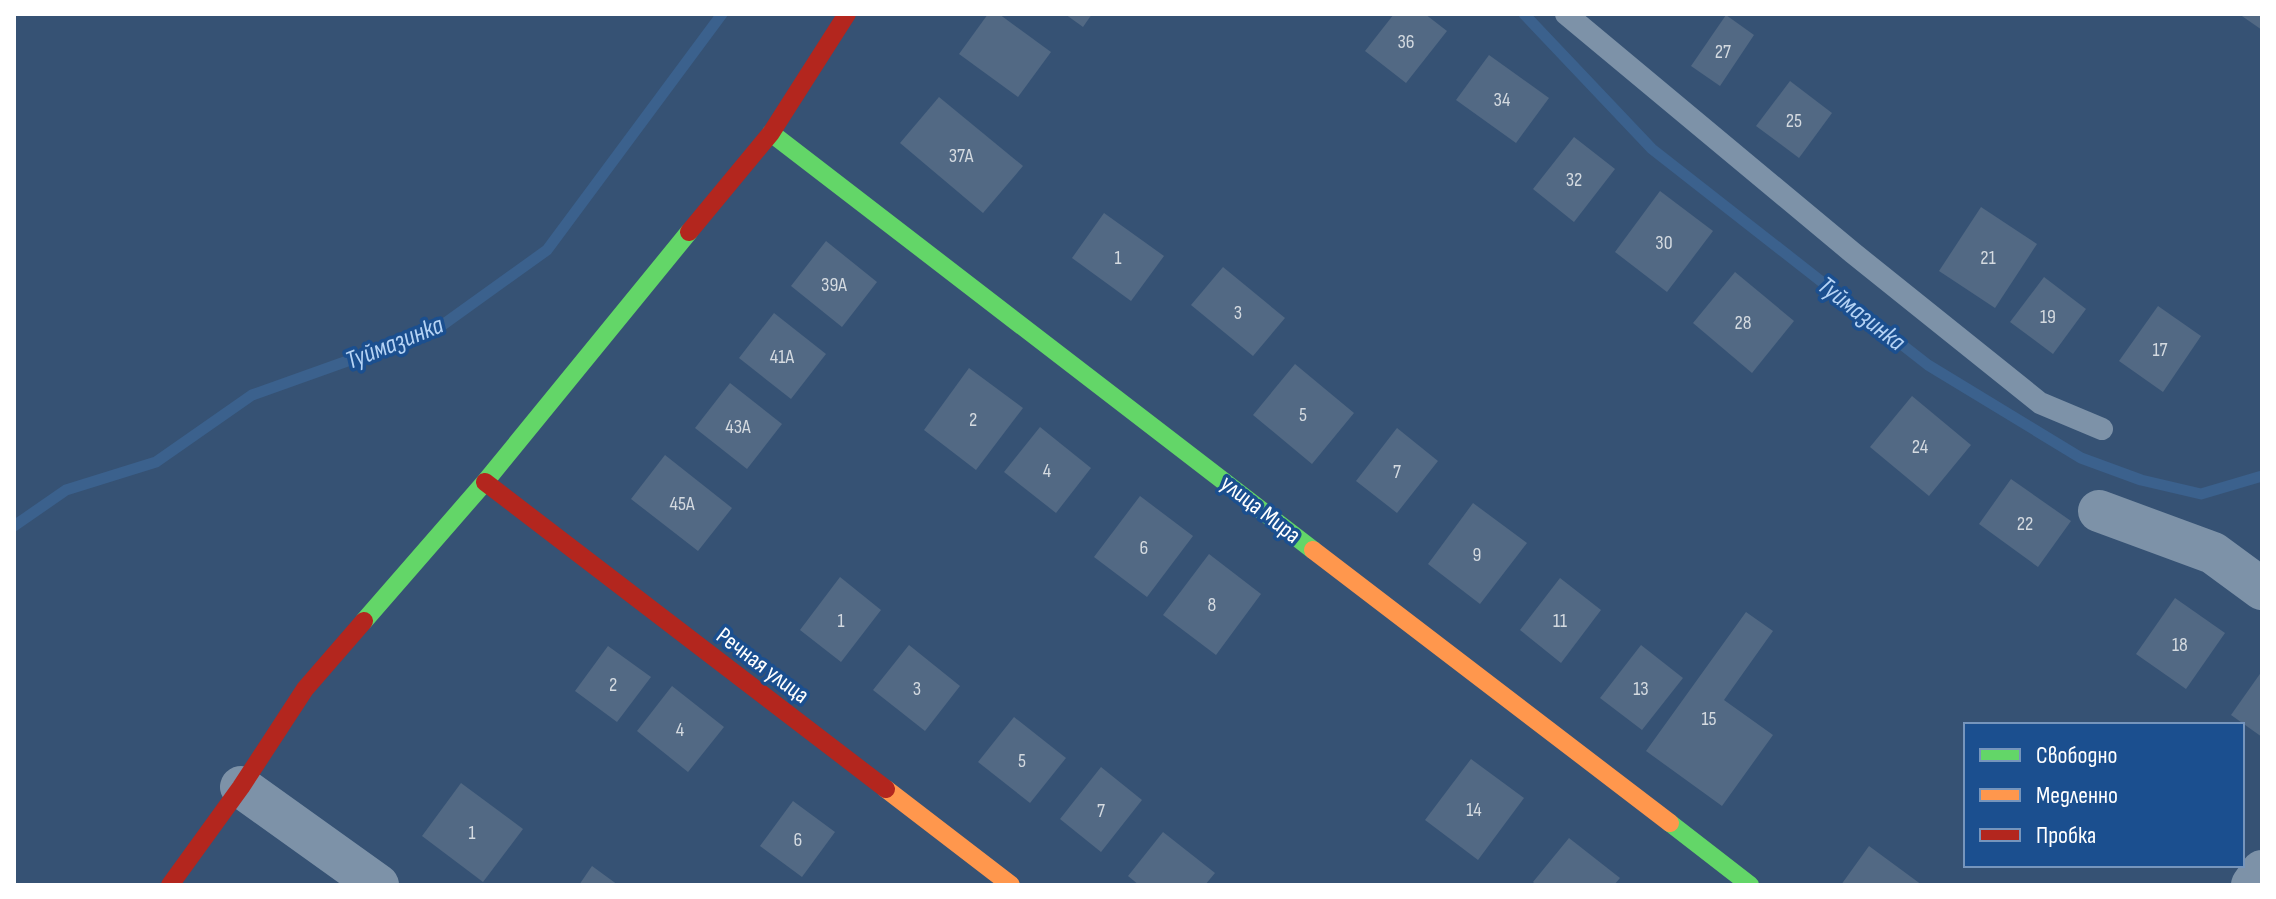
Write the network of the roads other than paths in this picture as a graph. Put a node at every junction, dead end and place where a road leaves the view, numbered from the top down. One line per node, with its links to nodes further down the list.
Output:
1 (847, 14): 3 (street)
2 (1566, 14): 4 (lane)
3 (771, 133): 5 (street); 13 (street, улица Мира)
4 (2102, 429)
5 (485, 482): 8 (street); 12 (street, Речная улица)
6 (2099, 511): 7 (street)
7 (2262, 589)
8 (241, 787): 10 (street); 11 (street)
9 (2262, 871): 14 (street)
10 (170, 885)
11 (378, 885)
12 (1011, 885)
13 (1750, 885)
14 (2252, 885)

